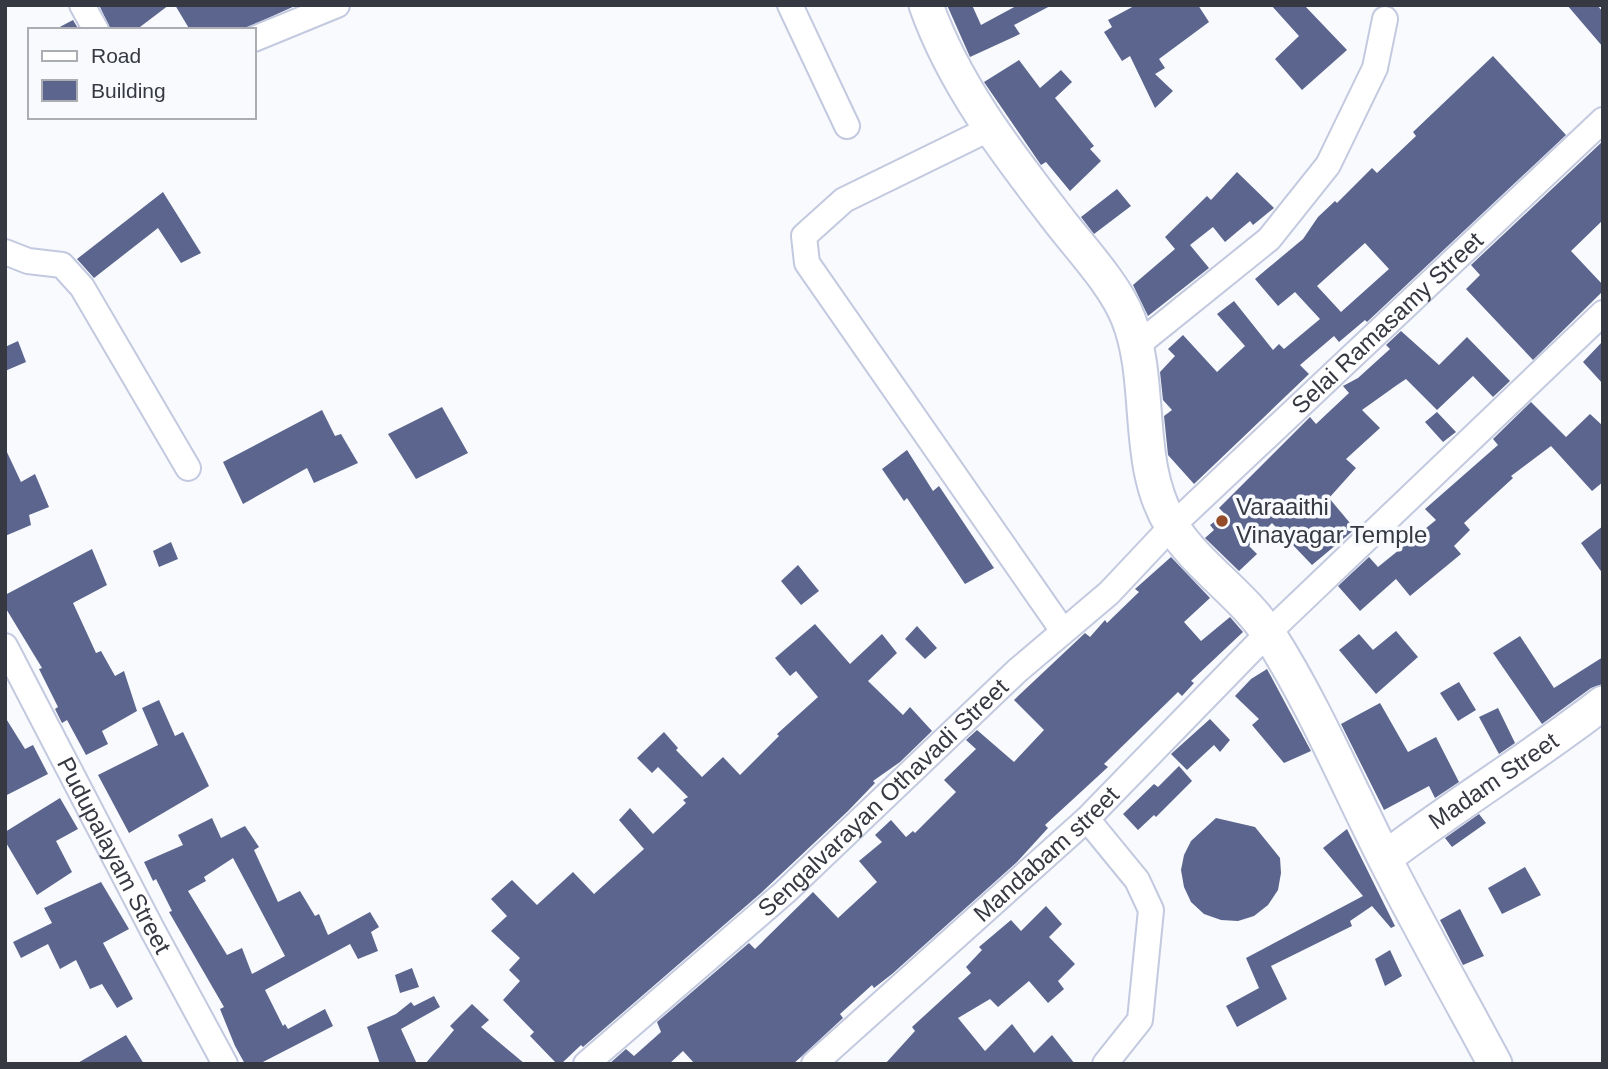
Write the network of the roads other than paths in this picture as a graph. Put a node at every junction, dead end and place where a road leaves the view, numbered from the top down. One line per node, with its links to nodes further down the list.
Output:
1 (82, 5): 6 (street)
2 (337, 5): 7 (street)
3 (790, 5): 9 (street)
4 (926, 5): 10 (street)
5 (1385, 19): 13 (street)
6 (95, 28)
7 (256, 38)
8 (1603, 120): 15 (street, Selai Ramasamy Street)
9 (847, 125)
10 (989, 129): 13 (street); 16 (street)
11 (5, 252): 14 (street)
12 (1603, 313): 17 (street, Mandabam street)
13 (1135, 347): 15 (street)
14 (188, 468)
15 (1172, 526): 16 (street, Sengalvarayan Othavadi Street); 17 (street)
16 (1063, 632): 23 (street, Sengalvarayan Othavadi Street)
17 (1268, 633): 20 (street, Mandabam street); 21 (street)
18 (5, 646): 22 (street, Pudupalayam Street)
19 (1603, 703): 21 (street, Madam Street)
20 (1087, 819): 24 (street, Mandabam street); 25 (street)
21 (1385, 858): 26 (street)
22 (225, 1064)
23 (586, 1064)
24 (814, 1064)
25 (1105, 1064)
26 (1495, 1064)

